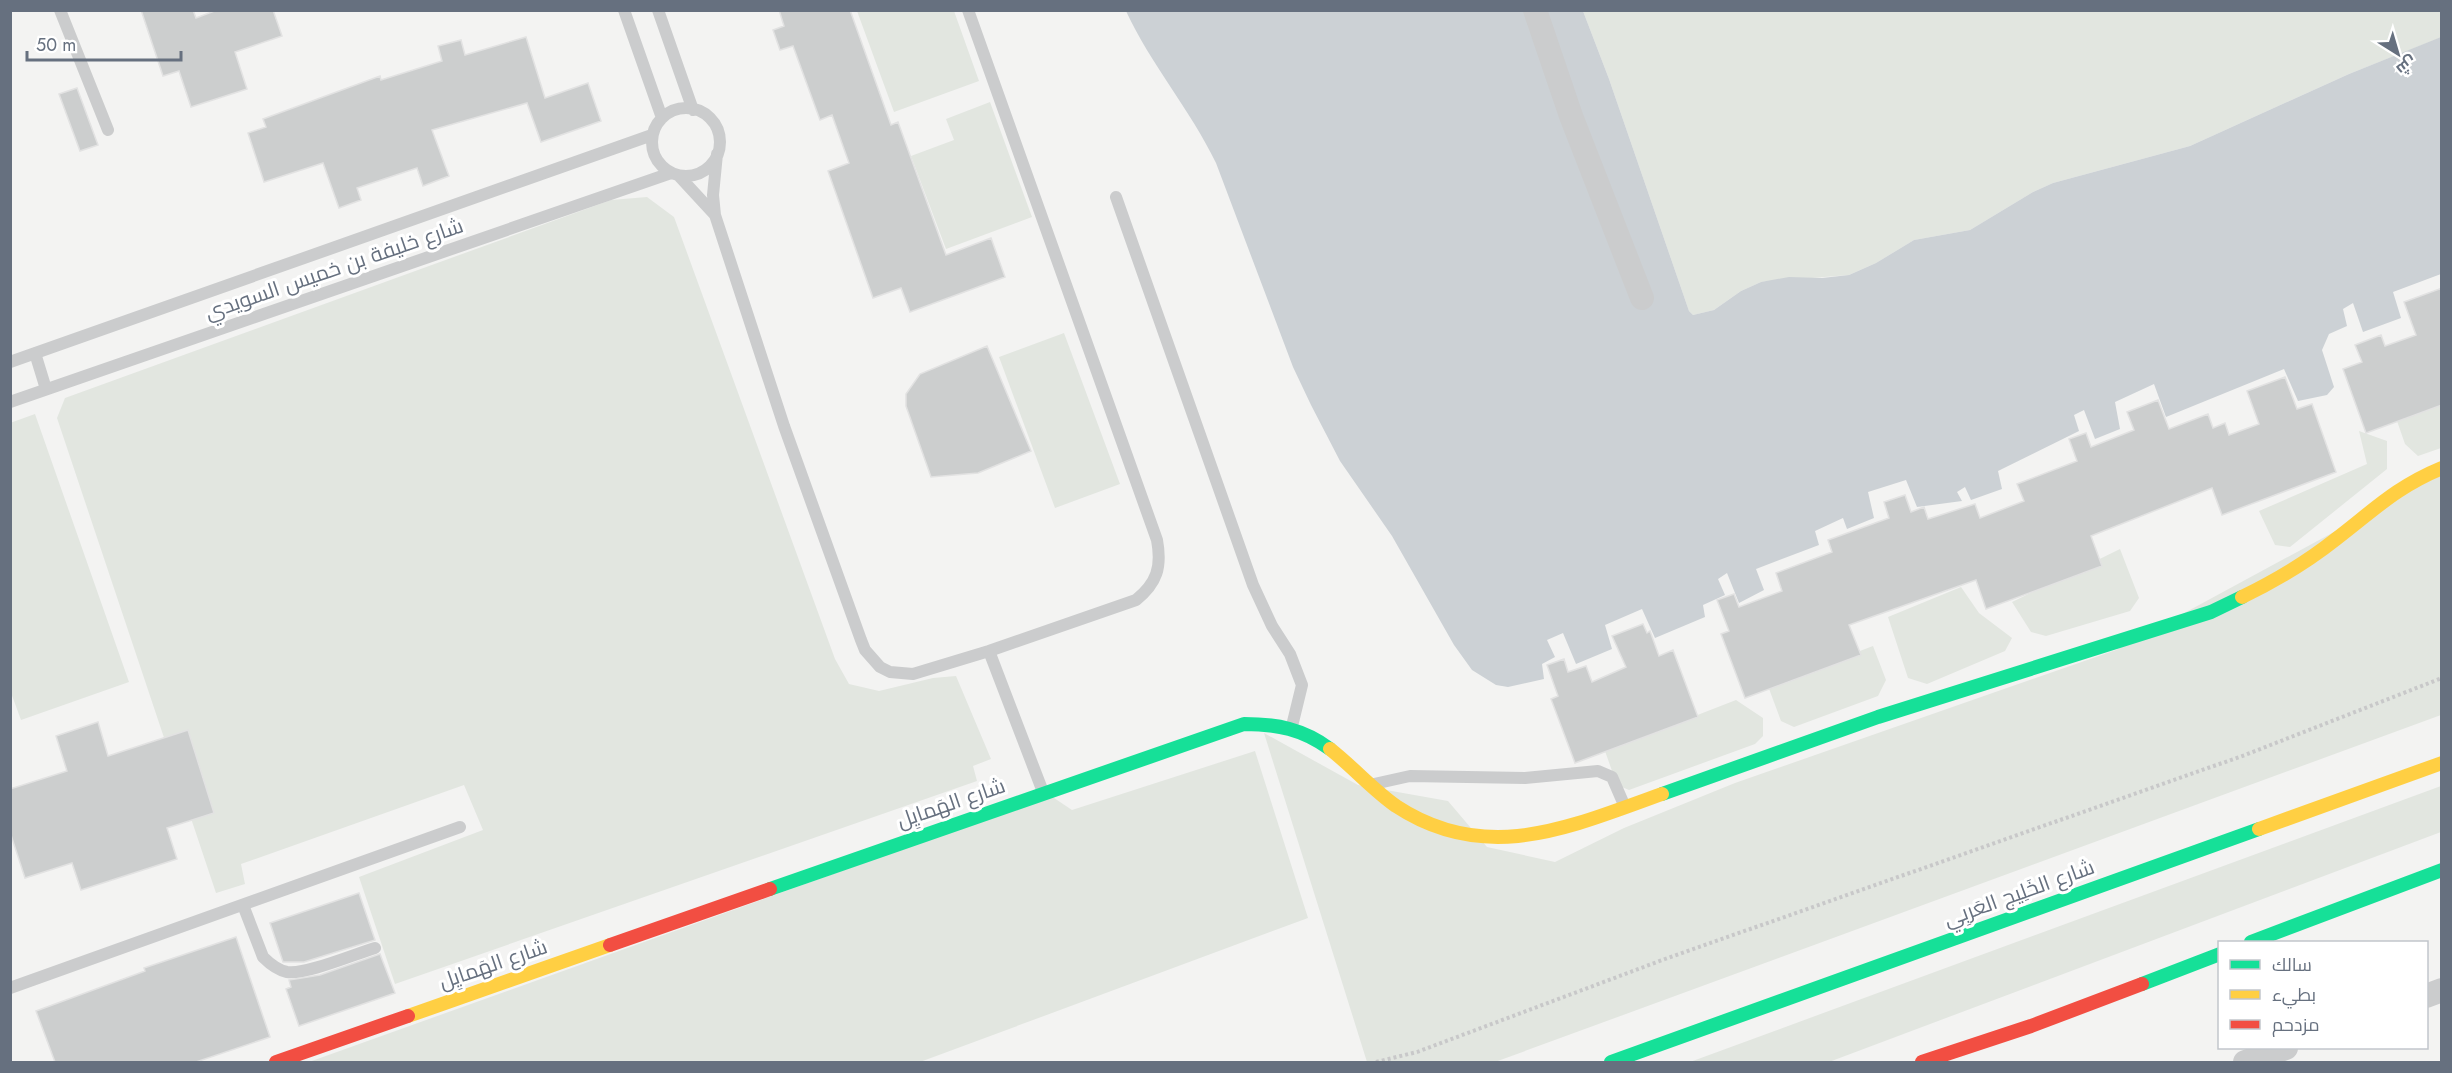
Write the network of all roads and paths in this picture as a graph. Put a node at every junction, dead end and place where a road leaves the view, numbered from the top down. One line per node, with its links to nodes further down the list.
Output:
1 (60, 10): 8 (lane)
2 (624, 10): 7 (lane)
3 (658, 10): 6 (lane)
4 (969, 10): 20 (lane)
5 (1535, 10): 14 (street)
6 (693, 110): 7 (lane); 10 (lane)
7 (662, 118): 9 (lane)
8 (108, 130)
9 (652, 135): 11 (lane); 15 (lane, شارع خليفة بن خميس السويدي)
10 (717, 154): 11 (lane); 13 (lane)
11 (675, 174): 13 (lane); 17 (lane, شارع خليفة بن خميس السويدي)
12 (1116, 197): 22 (lane)
13 (715, 215): 20 (lane)
14 (1642, 298)
15 (35, 353): 16 (lane, شارع خليفة بن خميس السويدي); 17 (lane)
16 (10, 362)
17 (46, 389): 18 (lane, شارع خليفة بن خميس السويدي)
18 (10, 402)
19 (2442, 468): 26 (main road, شارع الهَمايِل)
20 (989, 651): 25 (lane)
21 (2442, 678): 40 (path)
22 (1292, 727): 24 (main road, شارع الهَمايِل); 25 (main road, شارع الهَمايِل)
23 (2442, 764): 41 (main road, شارع الخَلِيج العَربِي)
24 (1371, 785): 26 (main road, شارع الهَمايِل); 26 (lane)
25 (1043, 792): 39 (main road, شارع الهَمايِل)
26 (1625, 808)
27 (460, 827): 29 (lane)
28 (2442, 870): 30 (main road)
29 (243, 904): 31 (lane); 33 (lane)
30 (2254, 941)
31 (375, 948)
32 (2218, 955): 36 (main road)
33 (10, 988)
34 (2442, 990): 35 (street)
35 (2428, 996)
36 (2031, 1026): 38 (main road); 42 (main road)
37 (2281, 1049): 43 (street)
38 (2006, 1051)
39 (276, 1062)
40 (1376, 1062)
41 (1611, 1062)
42 (1922, 1062)
43 (2245, 1062)

